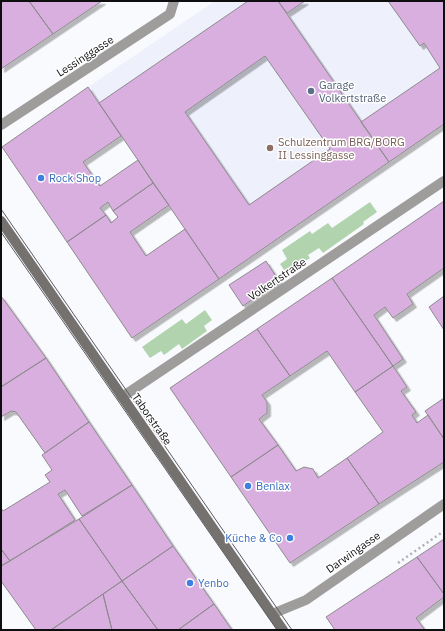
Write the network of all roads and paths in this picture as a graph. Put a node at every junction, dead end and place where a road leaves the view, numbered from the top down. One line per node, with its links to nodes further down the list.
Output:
1 (174, 1): 2 (street, Lessinggasse)
2 (1, 125)
3 (444, 181): 5 (street, Volkertstraße)
4 (1, 221): 5 (main road, Taborstraße)
5 (122, 397): 7 (main road, Taborstraße)
6 (444, 504): 7 (street, Darwingasse)
7 (272, 614): 8 (main road, Taborstraße)
8 (283, 630)

